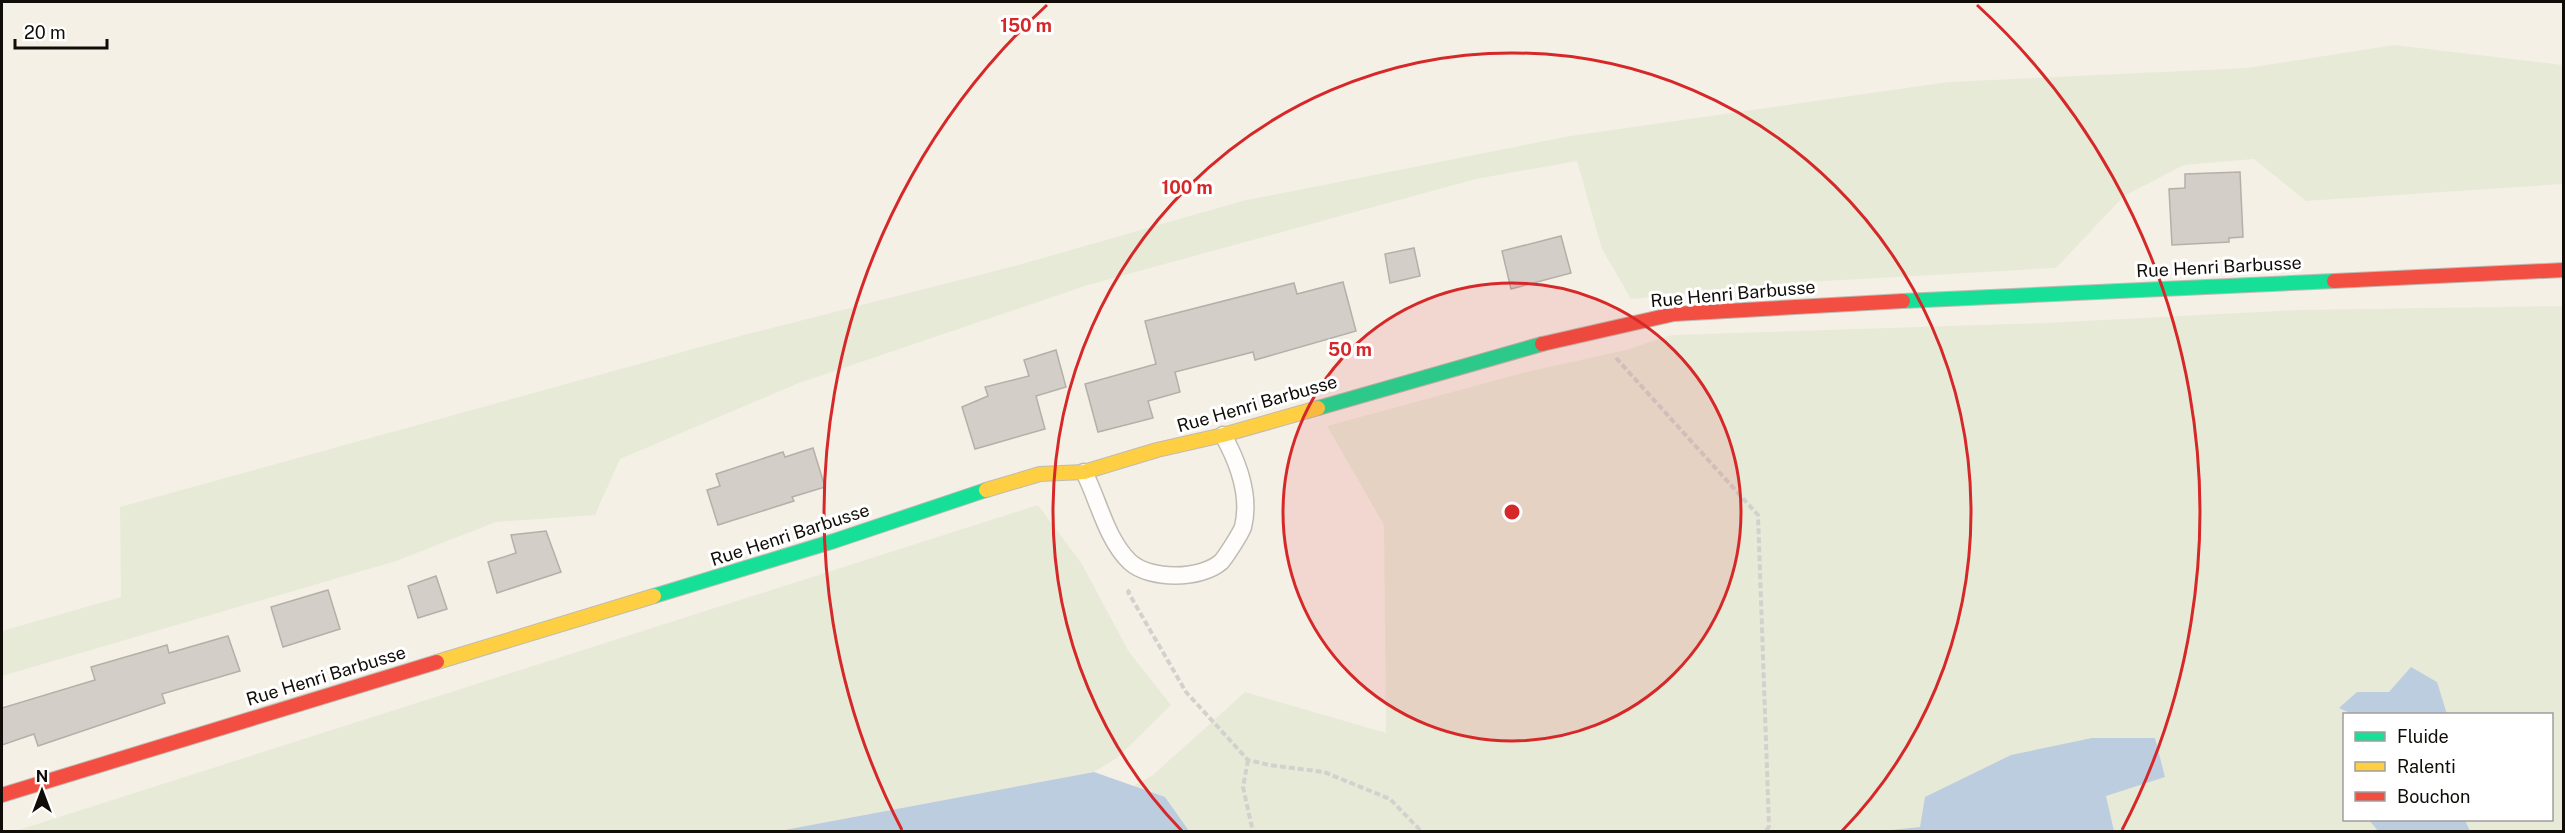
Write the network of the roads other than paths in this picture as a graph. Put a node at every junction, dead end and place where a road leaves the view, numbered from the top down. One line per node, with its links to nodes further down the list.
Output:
1 (2564, 270): 2 (street, Rue Henri Barbusse)
2 (1223, 435): 3 (street, Rue Henri Barbusse); 3 (lane)
3 (1084, 472): 4 (street, Rue Henri Barbusse)
4 (2, 795)

